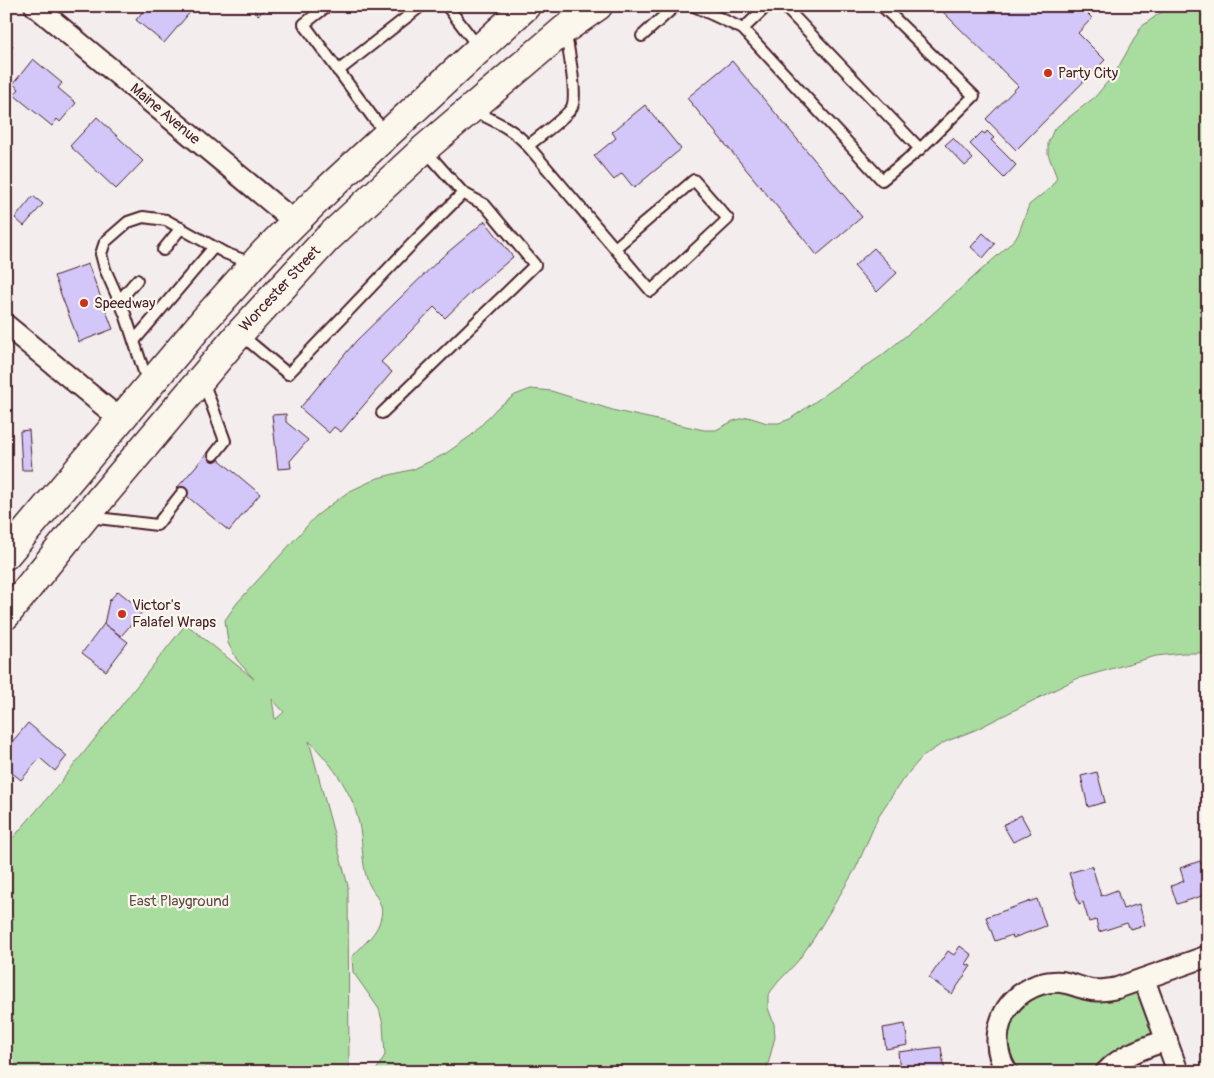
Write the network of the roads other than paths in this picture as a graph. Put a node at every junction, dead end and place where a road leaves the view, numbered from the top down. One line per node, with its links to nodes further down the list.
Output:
1 (35, 6): 23 (street, Maine Avenue)
2 (328, 6): 16 (lane)
3 (422, 6): 16 (lane)
4 (447, 6): 15 (lane)
5 (598, 6): 12 (highway, Worcester Street)
6 (675, 6): 14 (lane)
7 (694, 6): 13 (lane)
8 (766, 6): 13 (lane)
9 (784, 6): 21 (lane)
10 (882, 6): 21 (lane)
11 (522, 8): 15 (highway)
12 (565, 29): 17 (highway, Worcester Street); 19 (lane)
13 (743, 29): 21 (lane)
14 (642, 36)
15 (479, 49): 18 (highway)
16 (338, 71): 18 (lane)
17 (471, 109): 19 (lane); 20 (highway, Worcester Street)
18 (388, 134): 23 (highway)
19 (528, 146): 26 (lane)
20 (424, 149): 22 (lane); 32 (highway, Worcester Street)
21 (920, 149)
22 (463, 193): 32 (lane); 36 (lane)
23 (295, 222): 28 (highway)
24 (180, 228): 25 (lane); 27 (lane); 30 (lane)
25 (214, 247): 28 (lane); 33 (lane)
26 (615, 248): 26 (lane)
27 (163, 250)
28 (254, 264): 35 (highway)
29 (137, 280): 30 (lane)
30 (119, 301): 33 (lane)
31 (6, 325): 37 (street)
32 (239, 334): 34 (highway, Worcester Street)
33 (134, 341): 35 (lane)
34 (202, 378): 38 (lane); 40 (highway, Worcester Street)
35 (149, 387): 37 (highway)
36 (382, 414)
37 (122, 420): 41 (highway)
38 (214, 455)
39 (182, 493): 40 (lane)
40 (86, 516): 42 (highway, Worcester Street)
41 (6, 555)
42 (6, 615)
43 (1208, 956): 44 (street)
44 (1144, 979): 45 (street); 46 (street)
45 (1167, 1040): 47 (street); 48 (street)
46 (1007, 1072)
47 (1106, 1072)
48 (1178, 1072)

